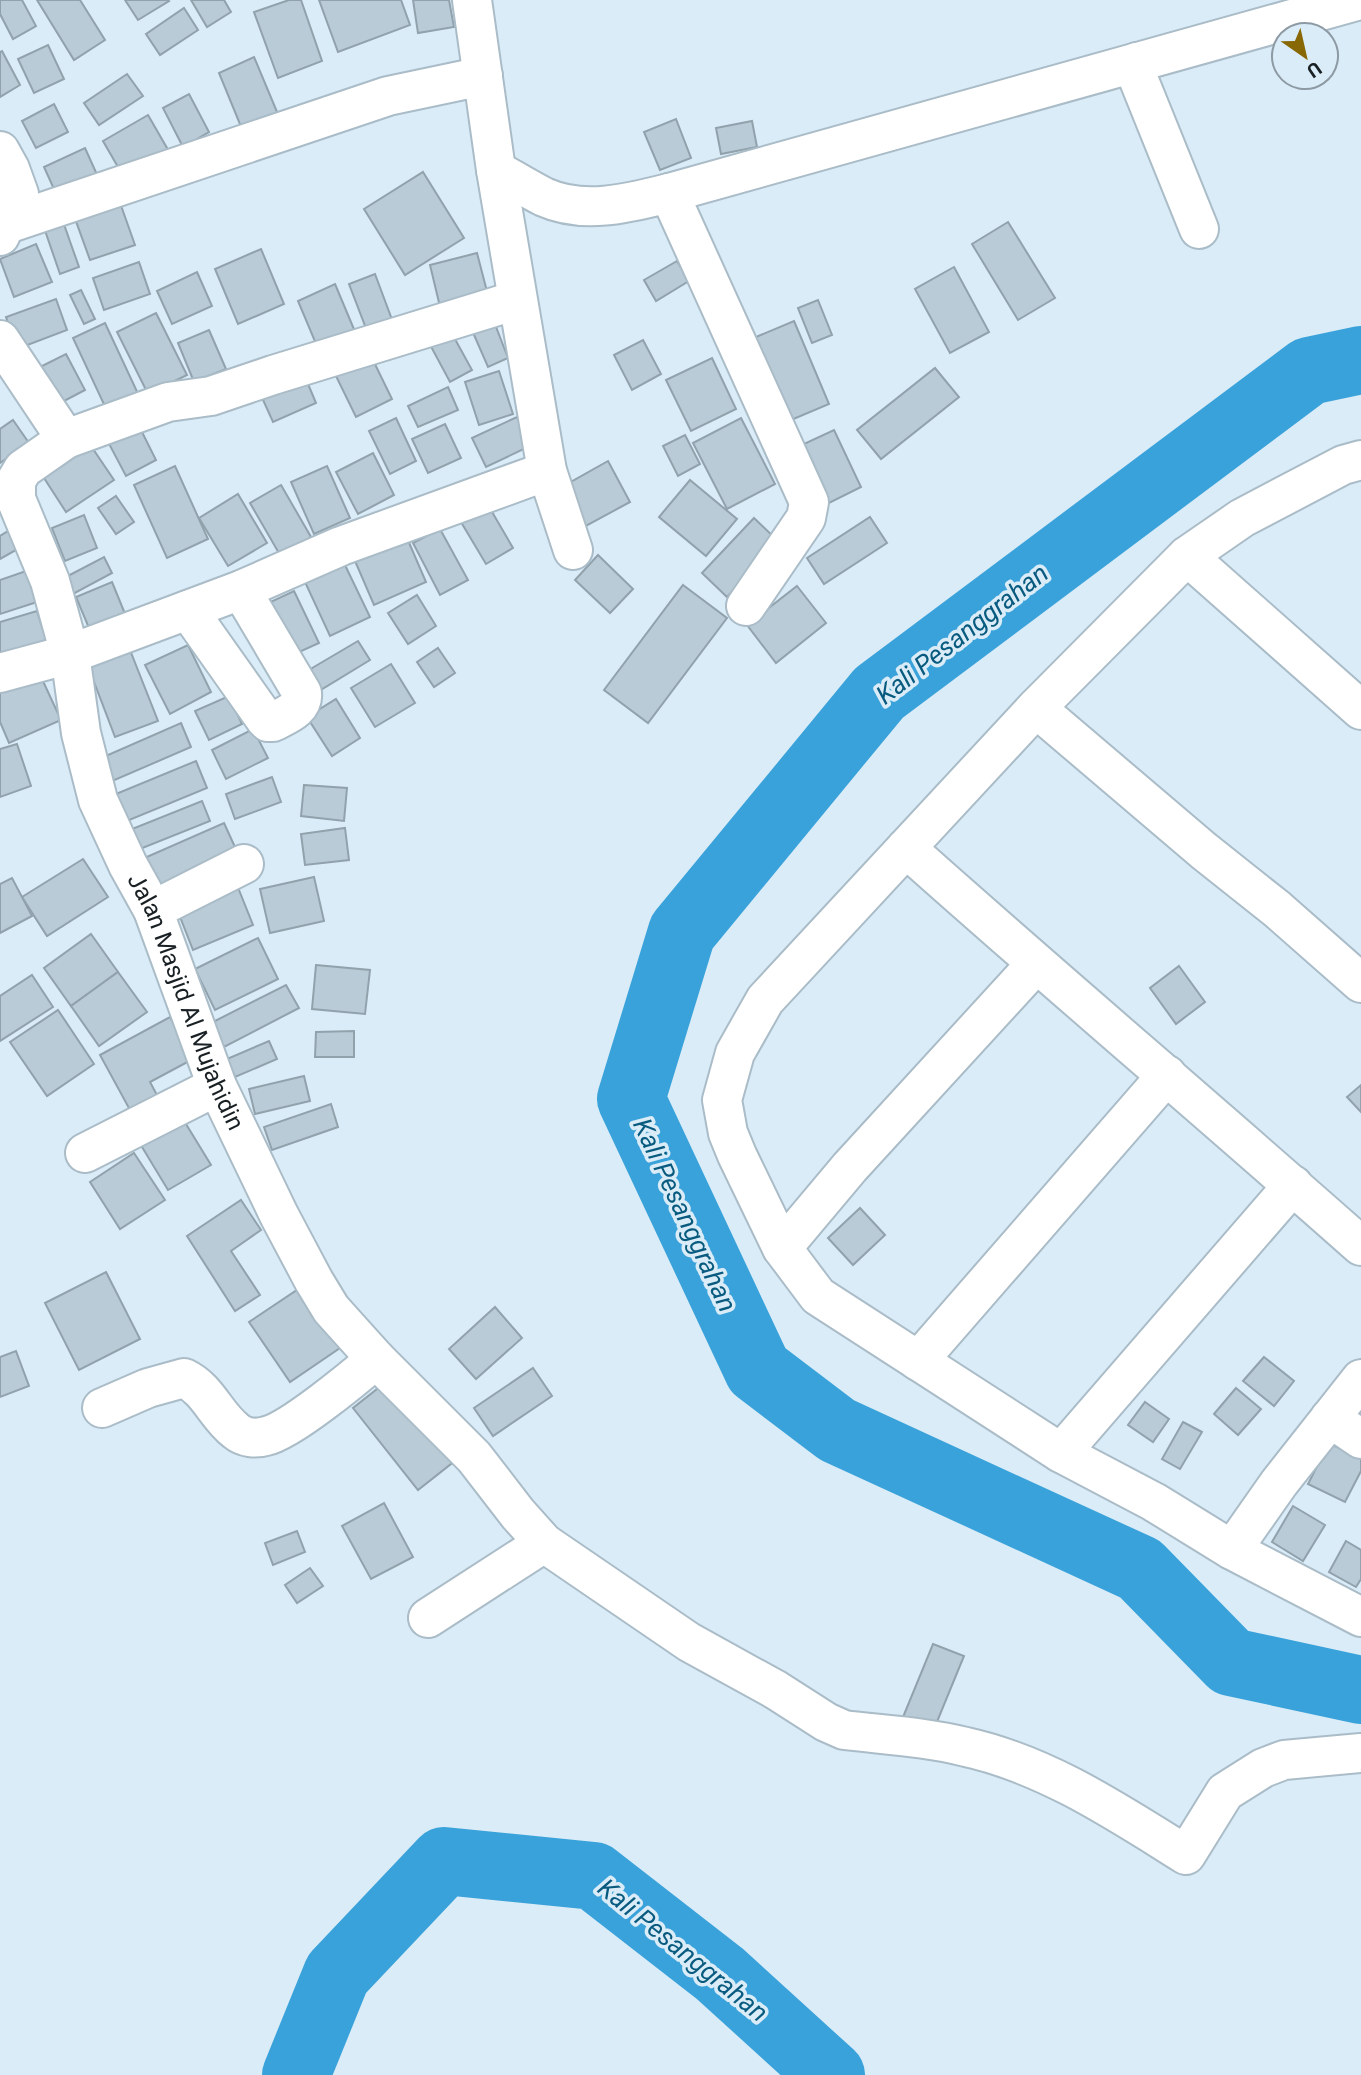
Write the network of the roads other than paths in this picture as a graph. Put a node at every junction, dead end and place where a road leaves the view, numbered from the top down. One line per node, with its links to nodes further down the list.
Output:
1 (472, 0): 4 (street)
2 (1360, 0): 3 (street)
3 (1137, 62): 7 (street); 8 (street)
4 (483, 76): 6 (street); 9 (street)
5 (0, 151): 9 (street)
6 (496, 170): 7 (street); 10 (street)
7 (669, 193): 19 (street)
8 (1199, 229)
9 (3, 230)
10 (517, 300): 12 (street, Jalan Masjid Al Mujahidin); 14 (street)
11 (0, 340): 12 (street)
12 (66, 439): 15 (street, Jalan Masjid Al Mujahidin)
13 (1361, 460): 17 (street)
14 (547, 471): 16 (street); 18 (street)
15 (8, 485): 21 (street, Jalan Masjid Al Mujahidin)
16 (573, 550)
17 (1187, 556): 23 (street); 24 (street)
18 (241, 590): 20 (street); 20 (street)
19 (746, 606)
20 (188, 610): 21 (street)
21 (70, 654): 22 (street); 27 (street, Jalan Masjid Al Mujahidin)
22 (0, 673)
23 (1036, 708): 25 (street); 29 (street)
24 (1361, 710)
25 (906, 848): 28 (street); 35 (street)
26 (244, 864): 27 (street)
27 (153, 910): 31 (street, Jalan Masjid Al Mujahidin)
28 (1036, 964): 30 (street); 35 (street)
29 (1361, 984)
30 (1167, 1075): 33 (street); 37 (street)
31 (217, 1086): 32 (street); 36 (street, Jalan Masjid Al Mujahidin)
32 (85, 1153)
33 (1293, 1185): 34 (street); 42 (street)
34 (1361, 1246)
35 (782, 1248): 37 (street)
36 (376, 1359): 39 (street); 43 (street, Jalan Masjid Al Mujahidin)
37 (918, 1361): 42 (street)
38 (1361, 1379): 40 (street)
39 (102, 1408)
40 (1330, 1418): 41 (street); 44 (street)
41 (1361, 1439)
42 (1061, 1453): 44 (street)
43 (544, 1543): 46 (street); 47 (street, Jalan Masjid Al Mujahidin)
44 (1232, 1550): 45 (street)
45 (1361, 1617)
46 (428, 1618)
47 (1361, 1753)

